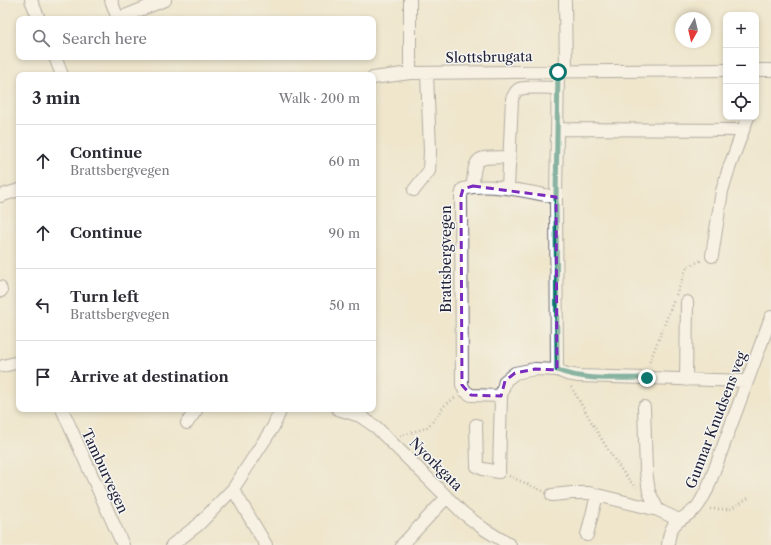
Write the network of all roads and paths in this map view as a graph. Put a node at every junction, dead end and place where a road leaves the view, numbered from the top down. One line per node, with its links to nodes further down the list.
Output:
1 (30, 0): 6 (street)
2 (111, 0): 7 (street)
3 (165, 0): 8 (street)
4 (410, 0): 15 (street)
5 (565, 0): 14 (street)
6 (38, 16)
7 (116, 16)
8 (125, 16)
9 (56, 60): 13 (street)
10 (723, 70): 14 (street, Slottsbrugata)
11 (771, 70): 12 (street)
12 (759, 71)
13 (61, 72)
14 (562, 72): 16 (street, Slottsbrugata); 18 (street)
15 (410, 73): 16 (street, Slottsbrugata); 17 (street, Slottsbrugata)
16 (427, 73): 25 (street)
17 (376, 78)
18 (558, 88): 20 (street); 22 (street)
19 (747, 120): 21 (street)
20 (558, 128): 21 (street); 28 (street)
21 (743, 130): 29 (street)
22 (509, 157): 23 (street); 24 (street)
23 (473, 186): 24 (street); 38 (street, Brattsbergvegen)
24 (508, 188): 28 (street)
25 (414, 190)
26 (16, 191): 27 (street)
27 (0, 196)
28 (556, 197): 34 (street)
29 (712, 256): 35 (path)
30 (687, 302): 36 (street)
31 (771, 317): 37 (street, Gunnar Knudsens veg)
32 (16, 363): 33 (street)
33 (3, 366)
34 (562, 372): 35 (street); 39 (street); 50 (path)
35 (647, 378): 36 (street)
36 (686, 380): 37 (street)
37 (748, 381): 55 (street, Gunnar Knudsens veg)
38 (465, 391): 39 (street); 47 (path)
39 (501, 396): 48 (street)
40 (644, 406): 50 (street)
41 (63, 412): 59 (street, Tamburvegen)
42 (195, 412): 45 (street)
43 (280, 412): 49 (street)
44 (347, 412): 47 (street, Nyorkgata)
45 (187, 423)
46 (476, 425): 48 (street)
47 (392, 442): 53 (street, Nyorkgata)
48 (499, 472): 51 (path)
49 (234, 489): 60 (street); 61 (street)
50 (648, 492): 56 (street)
51 (552, 495): 52 (street)
52 (597, 495): 56 (street); 58 (street)
53 (447, 497): 62 (street); 63 (street, Nyorkgata)
54 (750, 497): 55 (path)
55 (697, 508): 57 (street, Gunnar Knudsens veg)
56 (658, 510): 57 (street)
57 (679, 520): 64 (street, Gunnar Knudsens veg)
58 (587, 535)
59 (123, 545)
60 (172, 545)
61 (266, 545)
62 (402, 545)
63 (510, 545)
64 (668, 545)

